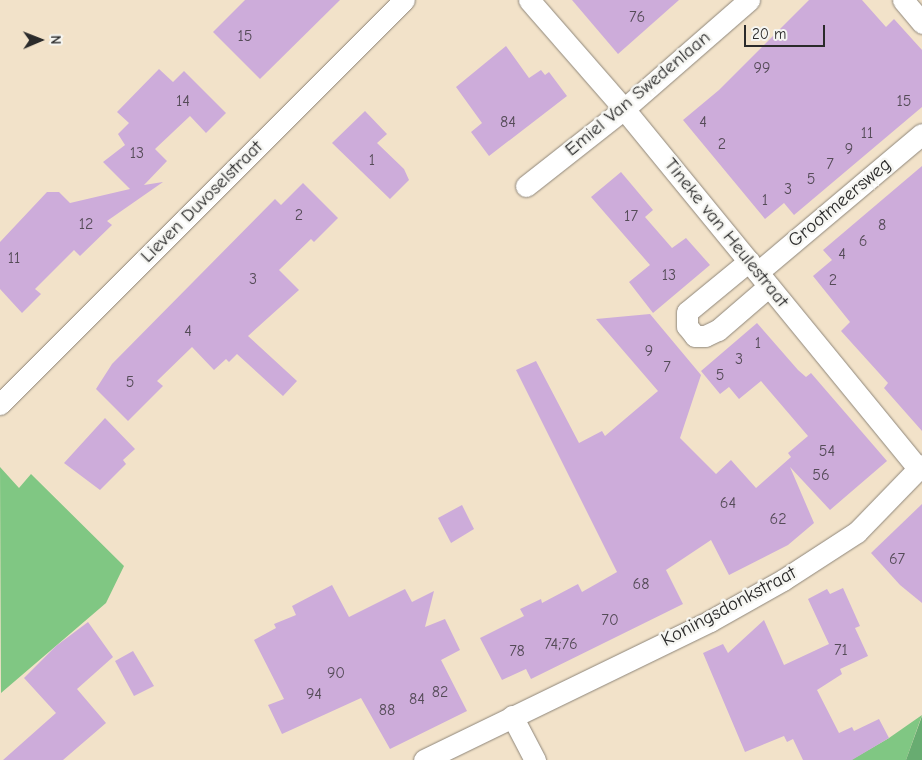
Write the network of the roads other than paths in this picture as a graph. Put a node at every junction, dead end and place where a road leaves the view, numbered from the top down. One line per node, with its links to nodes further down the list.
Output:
1 (404, 0): 10 (street, Lieven Duvoselstraat)
2 (529, 0): 6 (street, Tineke van Heulestraat)
3 (749, 0): 6 (street, Emiel Van Swedenlaan)
4 (902, 0): 5 (street)
5 (922, 23)
6 (624, 109): 8 (street, Emiel Van Swedenlaan); 9 (street, Tineke van Heulestraat)
7 (922, 134): 9 (street, Grootmeersweg)
8 (526, 186)
9 (759, 273): 11 (street, Tineke van Heulestraat)
10 (0, 404)
11 (921, 467): 12 (street, Koningsdonkstraat)
12 (512, 716): 13 (street, Koningsdonkstraat); 14 (street)
13 (424, 760)
14 (535, 760)

